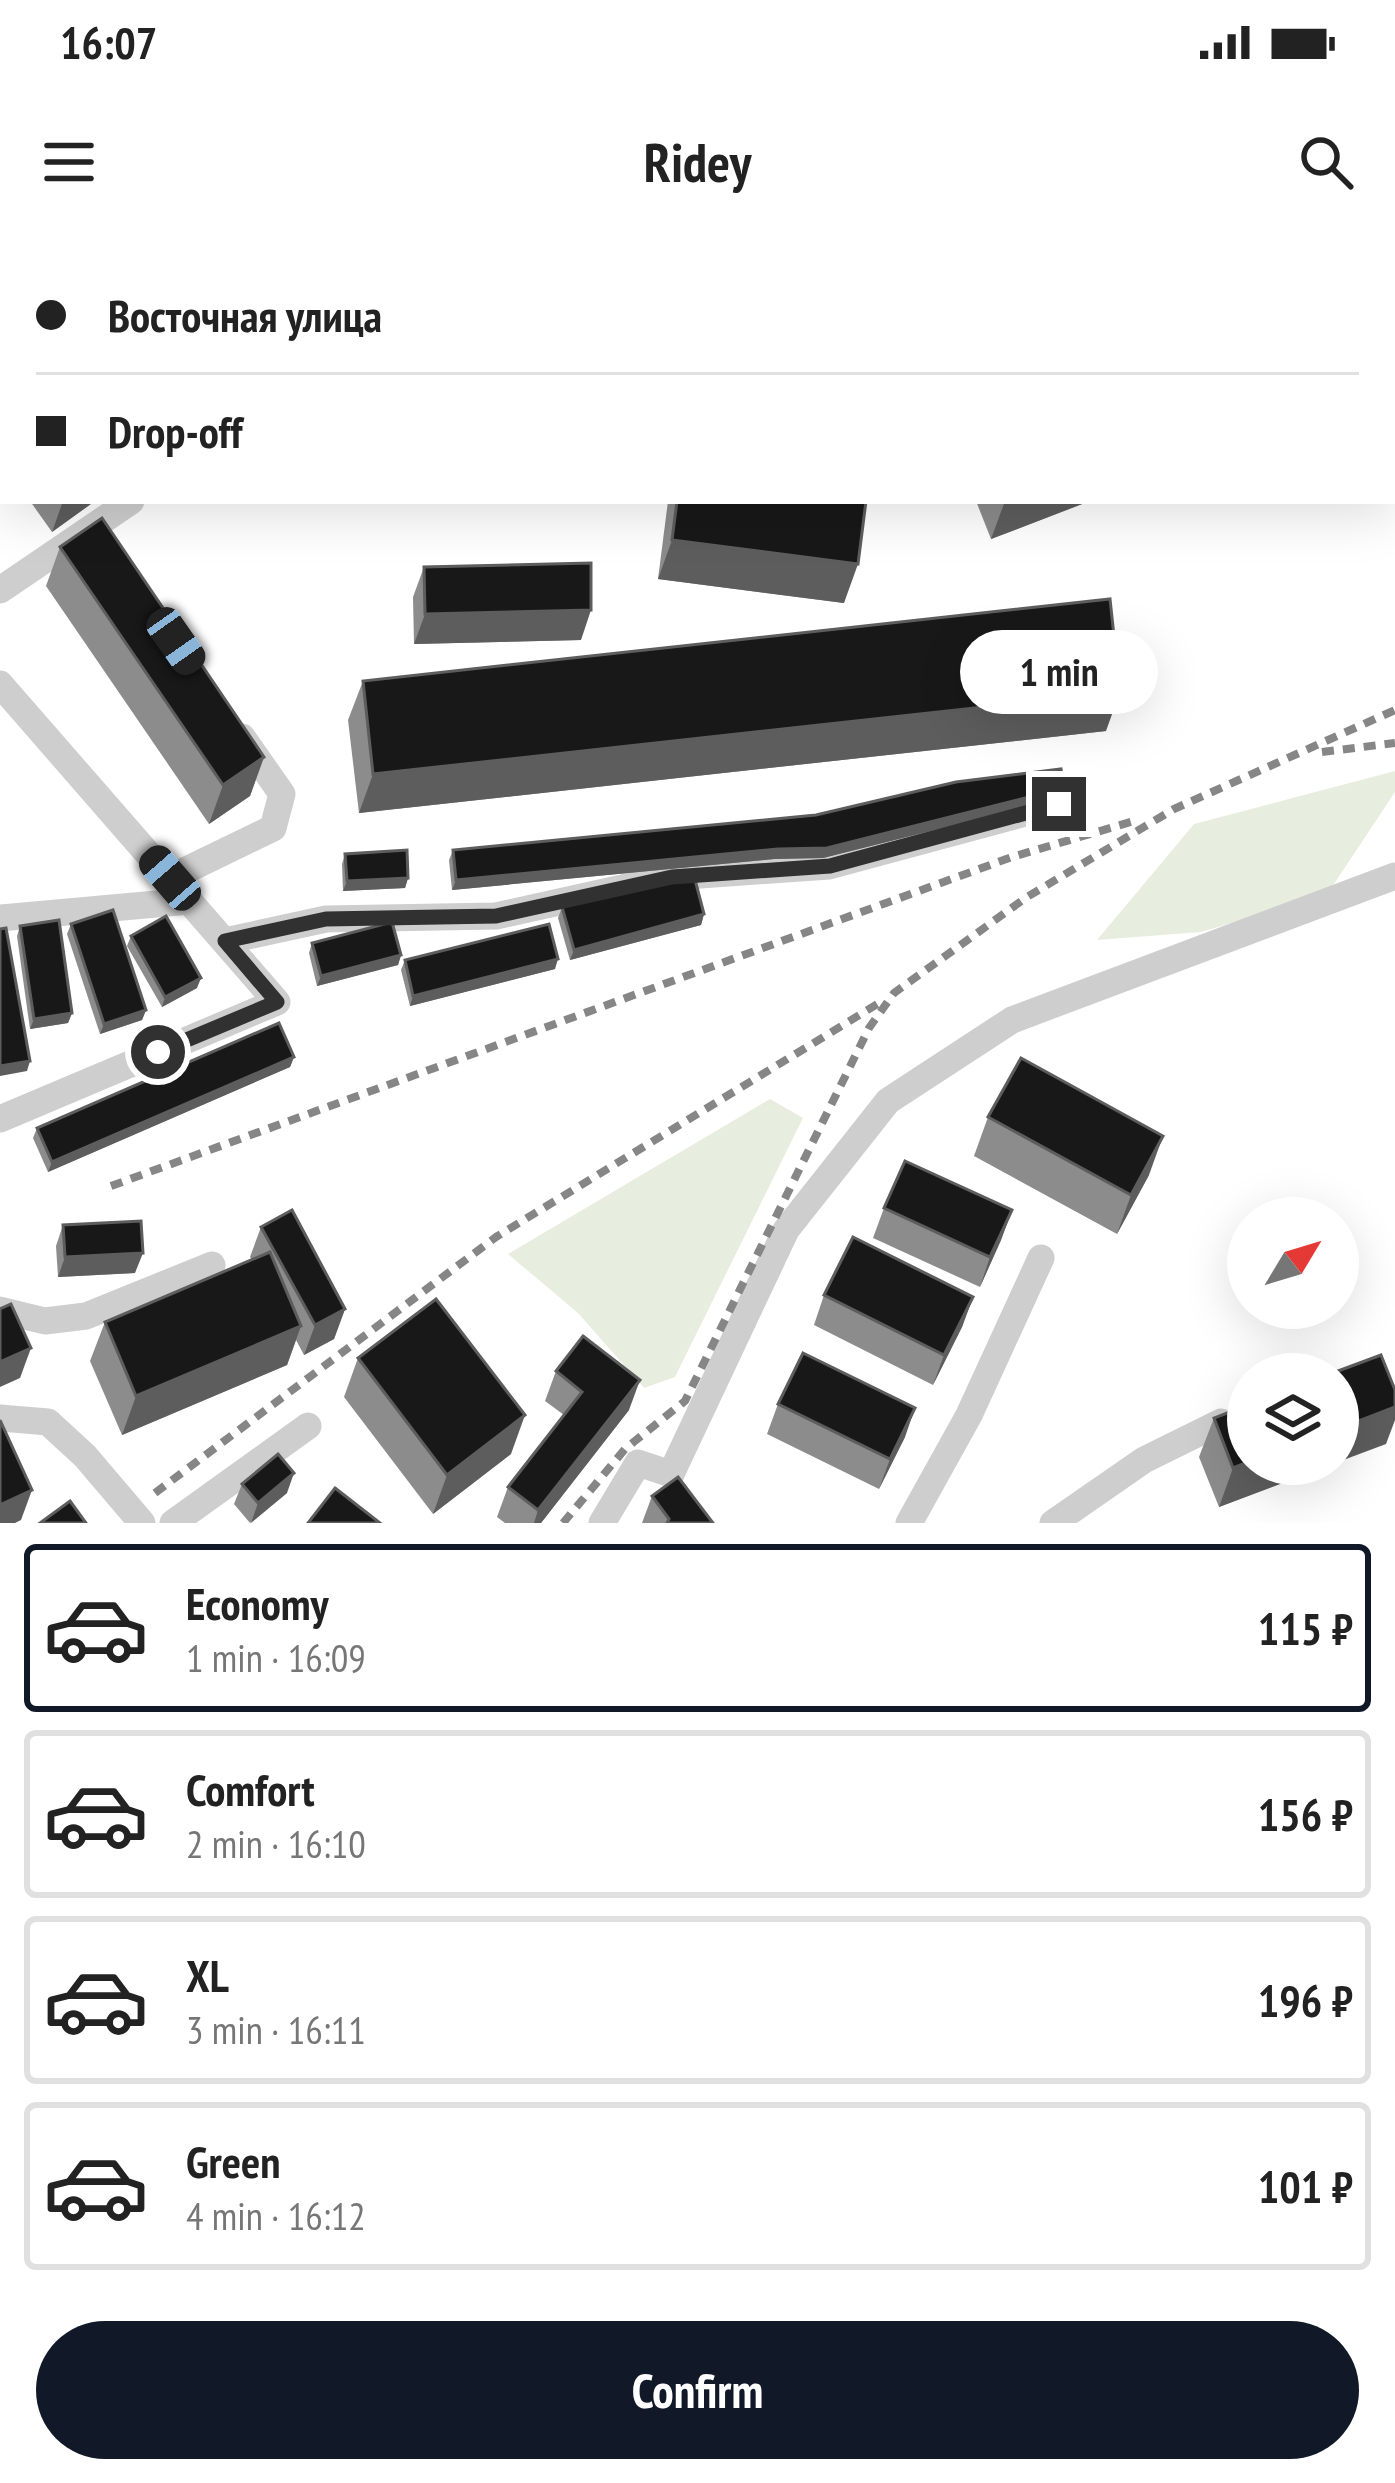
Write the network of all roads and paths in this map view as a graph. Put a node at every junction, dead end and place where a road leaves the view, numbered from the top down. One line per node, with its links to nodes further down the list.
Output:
1 (129, 504): 2 (street)
2 (0, 590)
3 (0, 683): 7 (street)
4 (229, 717): 7 (street)
5 (1059, 804): 10 (street)
6 (1395, 876): 20 (street)
7 (170, 878): 8 (street)
8 (190, 901): 9 (street); 10 (street)
9 (0, 918)
10 (225, 941): 11 (street)
11 (0, 1119)
12 (1041, 1258): 21 (street)
13 (212, 1265): 14 (street)
14 (0, 1310)
15 (0, 1418): 18 (street)
16 (1221, 1422): 22 (street)
17 (308, 1426): 19 (street)
18 (142, 1523)
19 (173, 1523)
20 (602, 1523)
21 (909, 1523)
22 (1053, 1523)

